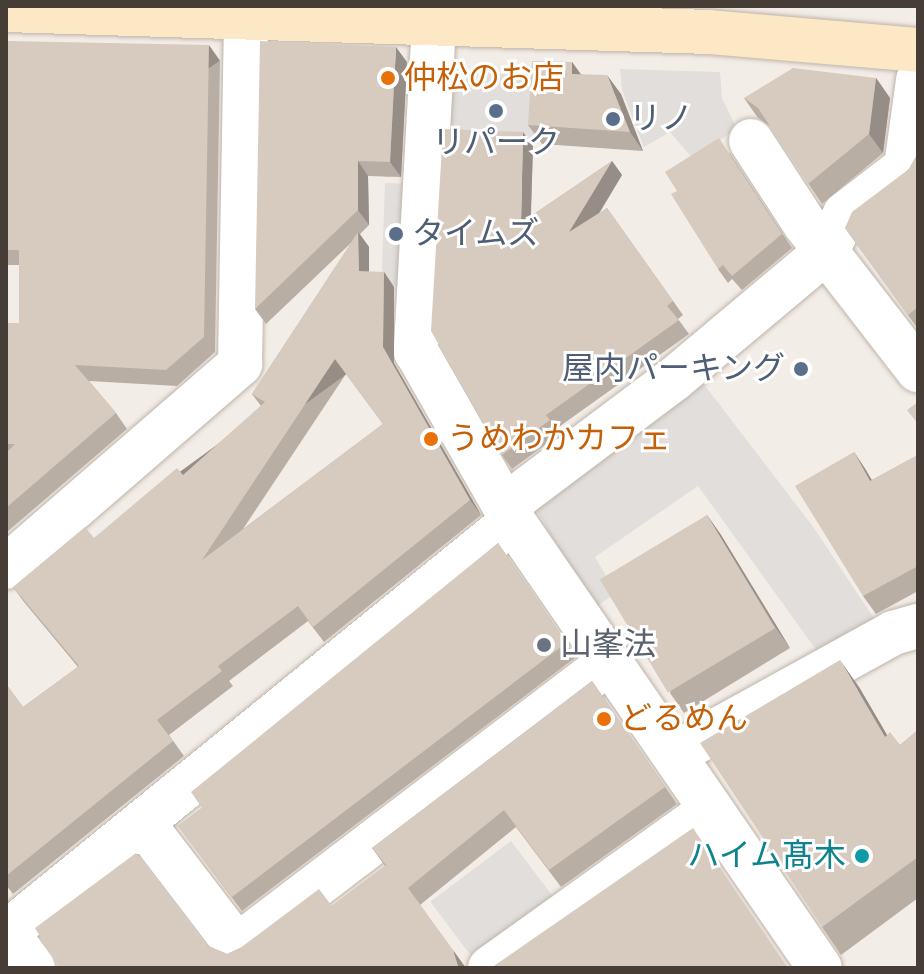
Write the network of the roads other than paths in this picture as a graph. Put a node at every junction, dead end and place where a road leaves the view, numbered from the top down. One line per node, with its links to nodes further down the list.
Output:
1 (6, 10): 3 (street)
2 (435, 15): 3 (street); 4 (street); 9 (street)
3 (246, 18): 10 (street)
4 (918, 50)
5 (918, 80): 7 (street)
6 (751, 141): 7 (street)
7 (827, 251): 8 (street); 9 (street)
8 (918, 370)
9 (509, 513): 12 (street); 15 (street)
10 (6, 567)
11 (918, 626): 13 (street)
12 (609, 663): 13 (street); 15 (street)
13 (674, 754): 14 (street)
14 (711, 810): 18 (street); 19 (street)
15 (143, 823): 16 (street)
16 (6, 932): 17 (street)
17 (33, 968)
18 (490, 968)
19 (820, 968)

